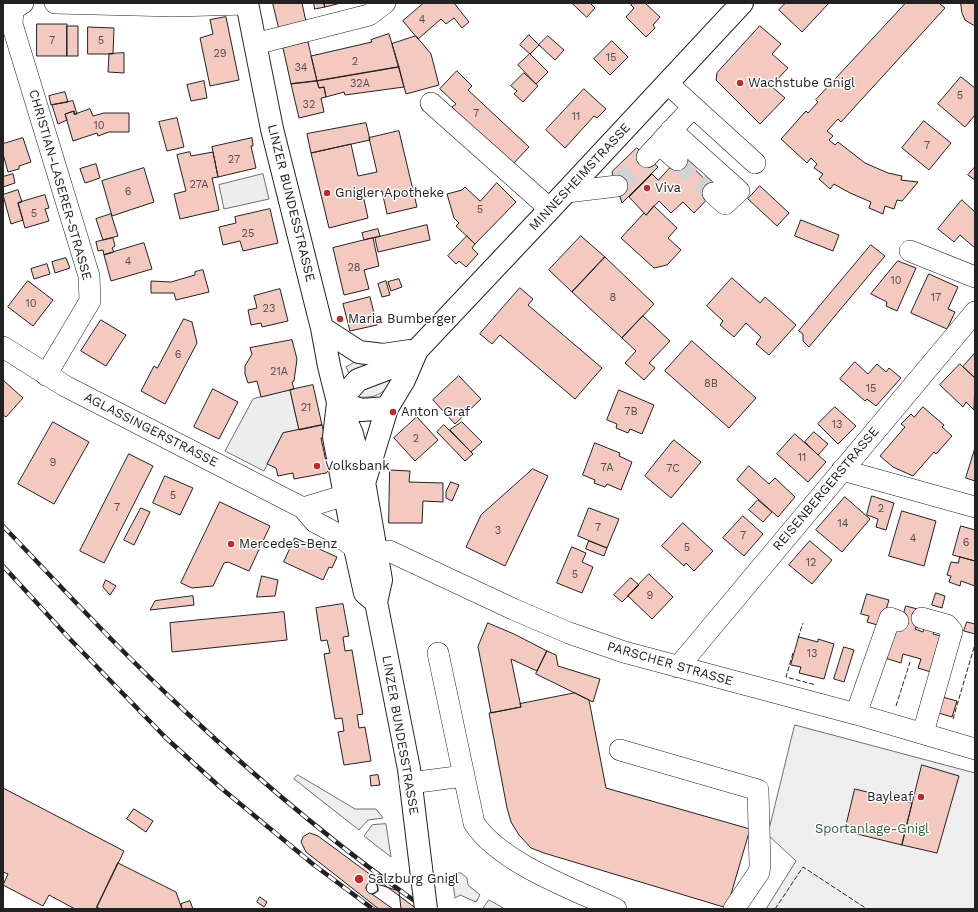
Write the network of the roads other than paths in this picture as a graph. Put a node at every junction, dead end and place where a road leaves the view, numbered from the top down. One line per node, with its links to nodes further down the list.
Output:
1 (55, 3): 4 (street)
2 (385, 3): 6 (street)
3 (742, 3): 7 (main road, MINNESHEIMSTRASSE)
4 (247, 4): 6 (main road, LINZER BUNDESSTRASSE)
5 (18, 6): 23 (street, CHRISTIAN-LASERER-STRASSE)
6 (255, 44): 20 (main road, LINZER BUNDESSTRASSE)
7 (668, 83): 9 (street); 14 (main road, MINNESHEIMSTRASSE)
8 (430, 103): 16 (street)
9 (693, 107): 10 (street); 12 (street)
10 (659, 144): 11 (street); 15 (street)
11 (677, 160)
12 (755, 164)
13 (616, 186): 14 (street)
14 (567, 192): 16 (main road, MINNESHEIMSTRASSE)
15 (713, 193)
16 (550, 209): 22 (main road, MINNESHEIMSTRASSE)
17 (910, 251): 18 (street)
18 (975, 277)
19 (975, 312): 26 (street, REISENBERGERSTRASSE)
20 (322, 328): 22 (main road); 24 (main road, LINZER BUNDESSTRASSE)
21 (3, 347): 23 (street, AGLASSINGERSTRASSE)
22 (417, 350): 24 (main road, MINNESHEIMSTRASSE); 25 (main road, MINNESHEIMSTRASSE)
23 (46, 375): 30 (street, AGLASSINGERSTRASSE)
24 (338, 402): 25 (main road); 27 (main road, LINZER BUNDESSTRASSE); 28 (main road, LINZER BUNDESSTRASSE)
25 (387, 408): 27 (main road, MINNESHEIMSTRASSE)
26 (842, 470): 29 (street); 37 (street, REISENBERGERSTRASSE)
27 (364, 482): 32 (main road, LINZER BUNDESSTRASSE)
28 (346, 496): 30 (street); 31 (main road, LINZER BUNDESSTRASSE)
29 (975, 507)
30 (303, 508): 31 (street, AGLASSINGERSTRASSE)
31 (355, 548): 33 (main road, LINZER BUNDESSTRASSE)
32 (376, 555): 33 (main road, LINZER BUNDESSTRASSE); 37 (street, PARSCHER STRASSE)
33 (376, 602): 43 (main road, LINZER BUNDESSTRASSE)
34 (922, 618): 39 (street)
35 (898, 621): 38 (street)
36 (438, 653): 42 (street)
37 (678, 667): 38 (street, PARSCHER STRASSE)
38 (856, 714): 39 (street, PARSCHER STRASSE)
39 (923, 733): 40 (street, PARSCHER STRASSE)
40 (975, 749)
41 (620, 750): 46 (street)
42 (464, 776): 43 (street); 45 (street)
43 (410, 783): 44 (main road, LINZER BUNDESSTRASSE, bridge)
44 (426, 909)
45 (616, 909)
46 (734, 909)

